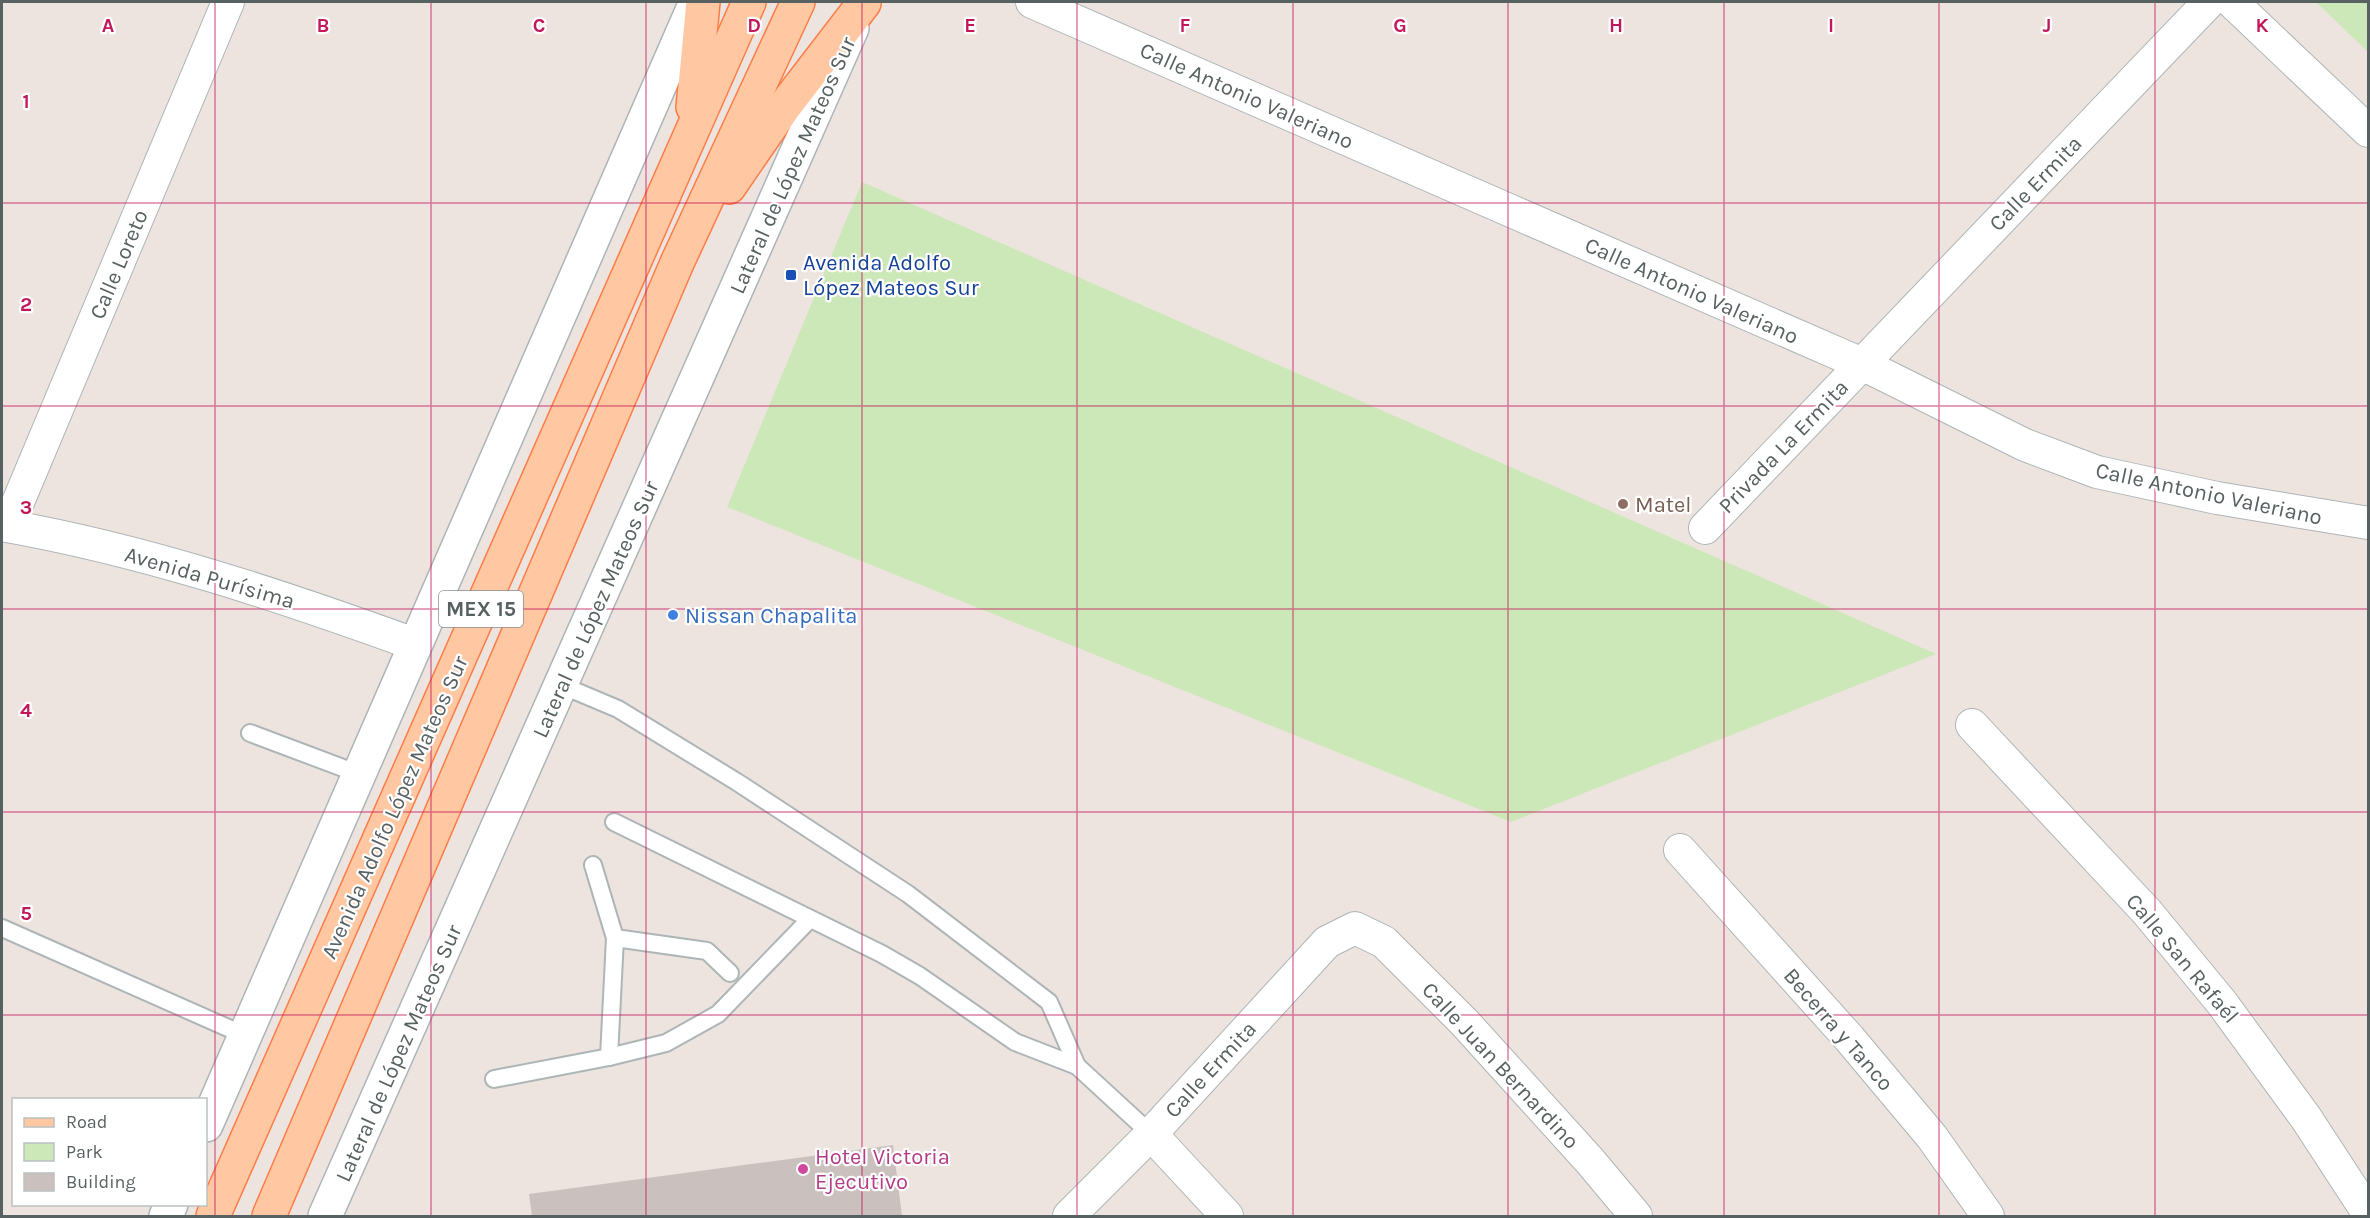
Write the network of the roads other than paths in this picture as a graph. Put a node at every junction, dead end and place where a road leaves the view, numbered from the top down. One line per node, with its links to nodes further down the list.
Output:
1 (228, 2): 15 (street, Calle Loreto)
2 (696, 2): 17 (main road)
3 (703, 2): 11 (main road)
4 (749, 2): 11 (main road, Avenida Adolfo López Mateos Sur / MEX 15)
5 (798, 2): 12 (main road, Avenida Adolfo López Mateos Sur / MEX 15)
6 (864, 2): 12 (main road); 18 (main road, Lateral de López Mateos Sur)
7 (1032, 2): 13 (street, Calle Antonio Valeriano)
8 (2209, 2): 13 (street, Calle Ermita)
9 (2232, 2): 10 (street)
10 (2368, 131)
11 (690, 135): 37 (main road, Avenida Adolfo López Mateos Sur / MEX 15)
12 (677, 262): 38 (main road, Avenida Adolfo López Mateos Sur / MEX 15)
13 (1862, 364): 14 (street, Calle Antonio Valeriano); 16 (street, Privada La Ermita)
14 (2368, 523)
15 (5, 526): 17 (street, Avenida Purísima)
16 (1705, 528)
17 (414, 644): 21 (main road)
18 (561, 685): 32 (lane); 39 (main road, Lateral de López Mateos Sur)
19 (1972, 725): 36 (street, Calle San Rafaél)
20 (250, 733): 21 (lane)
21 (359, 774): 30 (main road)
22 (614, 822): 25 (lane)
23 (1680, 850): 43 (street, Becerra y Tanco)
24 (593, 865): 28 (lane)
25 (810, 919): 31 (lane); 32 (lane)
26 (2, 928): 30 (lane)
27 (1355, 928): 35 (street, Calle Ermita); 42 (street, Calle Juan Bernardino)
28 (615, 938): 29 (lane); 31 (lane)
29 (730, 973)
30 (244, 1035): 34 (main road)
31 (609, 1057): 33 (lane)
32 (1077, 1066): 35 (lane)
33 (494, 1079)
34 (207, 1123)
35 (1151, 1134): 40 (street, Calle Ermita); 41 (street)
36 (2368, 1213)
37 (213, 1216)
38 (269, 1216)
39 (326, 1216)
40 (1069, 1216)
41 (1227, 1216)
42 (1636, 1216)
43 (1988, 1216)

